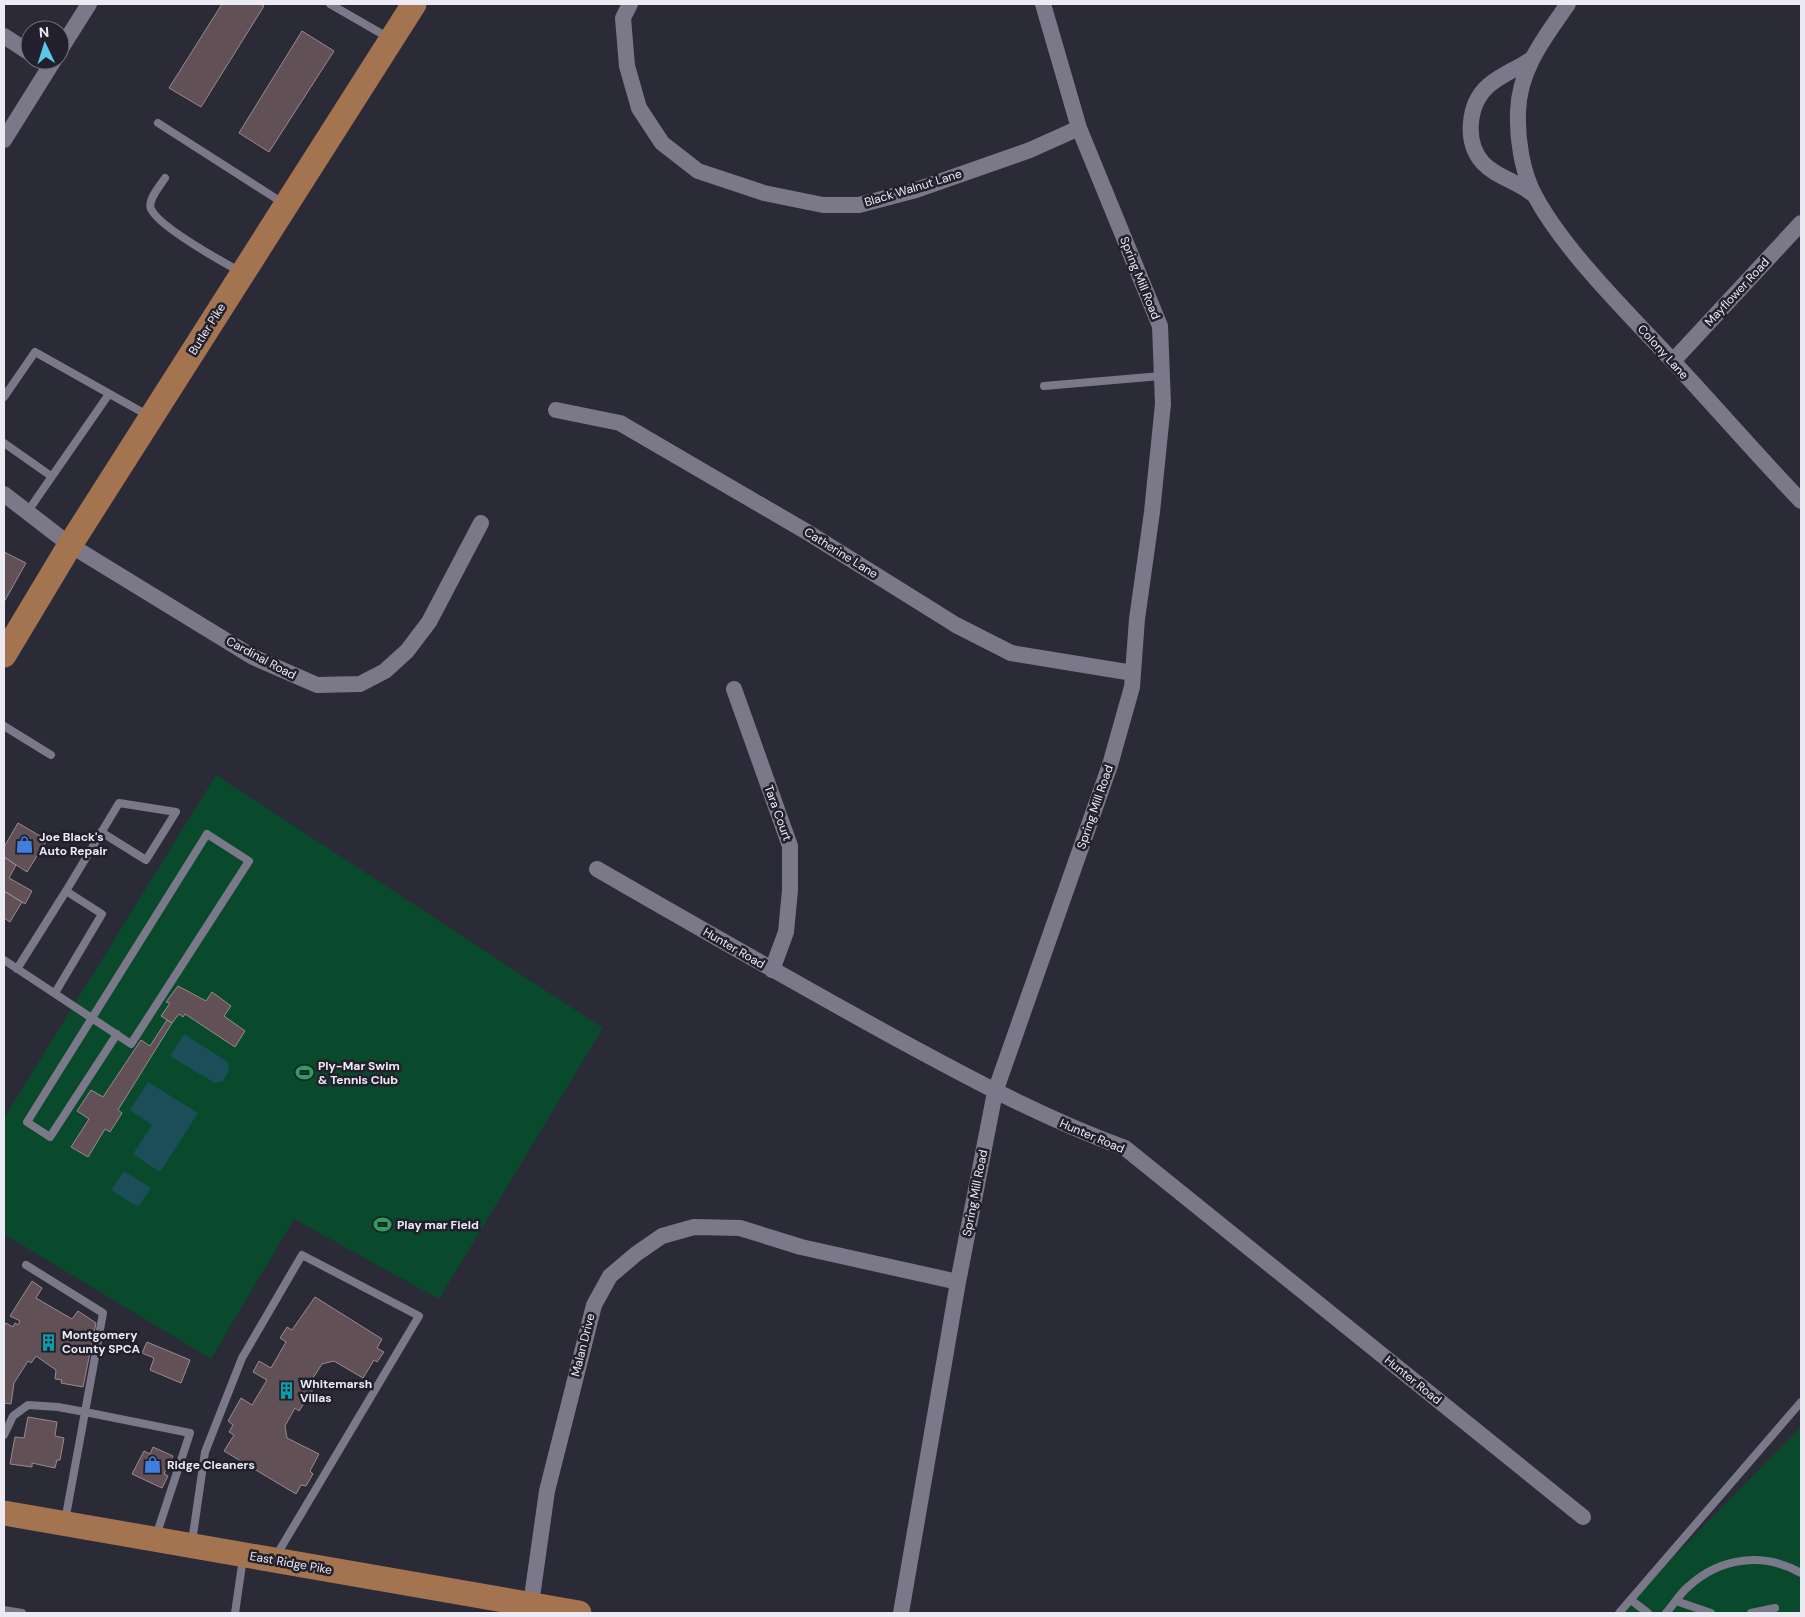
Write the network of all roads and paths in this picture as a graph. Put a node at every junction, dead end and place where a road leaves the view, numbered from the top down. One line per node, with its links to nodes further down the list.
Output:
1 (89, 4): 7 (street)
2 (330, 4): 9 (lane)
3 (414, 4): 9 (main road, Butler Pike)
4 (630, 4): 14 (street, Black Walnut Lane)
5 (1043, 4): 14 (street, Spring Mill Road)
6 (1568, 4): 11 (street, Colony Lane)
7 (70, 34)
8 (4, 36): 10 (street)
9 (391, 39): 18 (main road, Butler Pike)
10 (20, 46)
11 (1530, 60): 17 (street, Colony Lane); 17 (street, Colony Lane)
12 (43, 70): 15 (street)
13 (158, 123): 18 (lane)
14 (1079, 128): 22 (street, Spring Mill Road)
15 (4, 140)
16 (165, 178): 20 (lane)
17 (1534, 195): 21 (street, Colony Lane)
18 (286, 205): 20 (main road, Butler Pike)
19 (1801, 223): 21 (street, Mayflower Road)
20 (243, 273): 27 (main road, Butler Pike)
21 (1673, 361): 31 (street, Colony Lane)
22 (1161, 376): 23 (lane); 36 (street, Spring Mill Road)
23 (1044, 386)
24 (109, 394): 25 (lane); 27 (lane); 29 (lane)
25 (4, 397)
26 (556, 410): 36 (street, Catherine Lane)
27 (151, 417): 34 (main road, Butler Pike)
28 (4, 443): 29 (lane)
29 (51, 476): 32 (lane)
30 (4, 494): 32 (street, Cardinal Road)
31 (1801, 501)
32 (28, 511): 34 (street, Cardinal Road)
33 (481, 523): 34 (street, Cardinal Road)
34 (70, 545): 35 (main road, Butler Pike)
35 (4, 655)
36 (1133, 673): 49 (street, Spring Mill Road)
37 (734, 689): 45 (street, Tara Court)
38 (4, 726): 39 (lane)
39 (51, 755)
40 (101, 832): 40 (lane); 42 (lane)
41 (597, 869): 45 (street, Hunter Road)
42 (66, 891): 44 (lane); 46 (lane)
43 (4, 960): 44 (lane)
44 (17, 969): 46 (lane)
45 (772, 970): 49 (street, Hunter Road)
46 (55, 993): 47 (lane)
47 (92, 1018): 48 (lane); 48 (lane); 48 (lane)
48 (117, 1034)
49 (995, 1092): 51 (street, Spring Mill Road); 56 (street, Hunter Road)
50 (26, 1265): 53 (lane)
51 (958, 1282): 65 (street, Malan Drive); 71 (street, Spring Mill Road)
52 (1801, 1402): 63 (lane)
53 (85, 1412): 54 (lane); 57 (lane); 58 (lane)
54 (4, 1435)
55 (4, 1513): 57 (main road, East Ridge Pike)
56 (1584, 1517)
57 (64, 1525): 58 (main road, East Ridge Pike)
58 (155, 1541): 59 (main road, East Ridge Pike)
59 (191, 1547): 60 (main road, East Ridge Pike); 61 (lane)
60 (244, 1555): 61 (main road, East Ridge Pike); 69 (lane)
61 (274, 1560): 65 (main road, East Ridge Pike)
62 (1801, 1573): 64 (lane)
63 (1632, 1600): 72 (lane); 73 (lane)
64 (1676, 1601): 74 (lane); 75 (lane)
65 (531, 1604): 70 (main road, East Ridge Pike)
66 (1775, 1608): 76 (lane)
67 (4, 1610): 68 (lane)
68 (22, 1613)
69 (235, 1613)
70 (579, 1613)
71 (901, 1613)
72 (1619, 1613)
73 (1648, 1613)
74 (1666, 1613)
75 (1711, 1613)
76 (1751, 1613)

